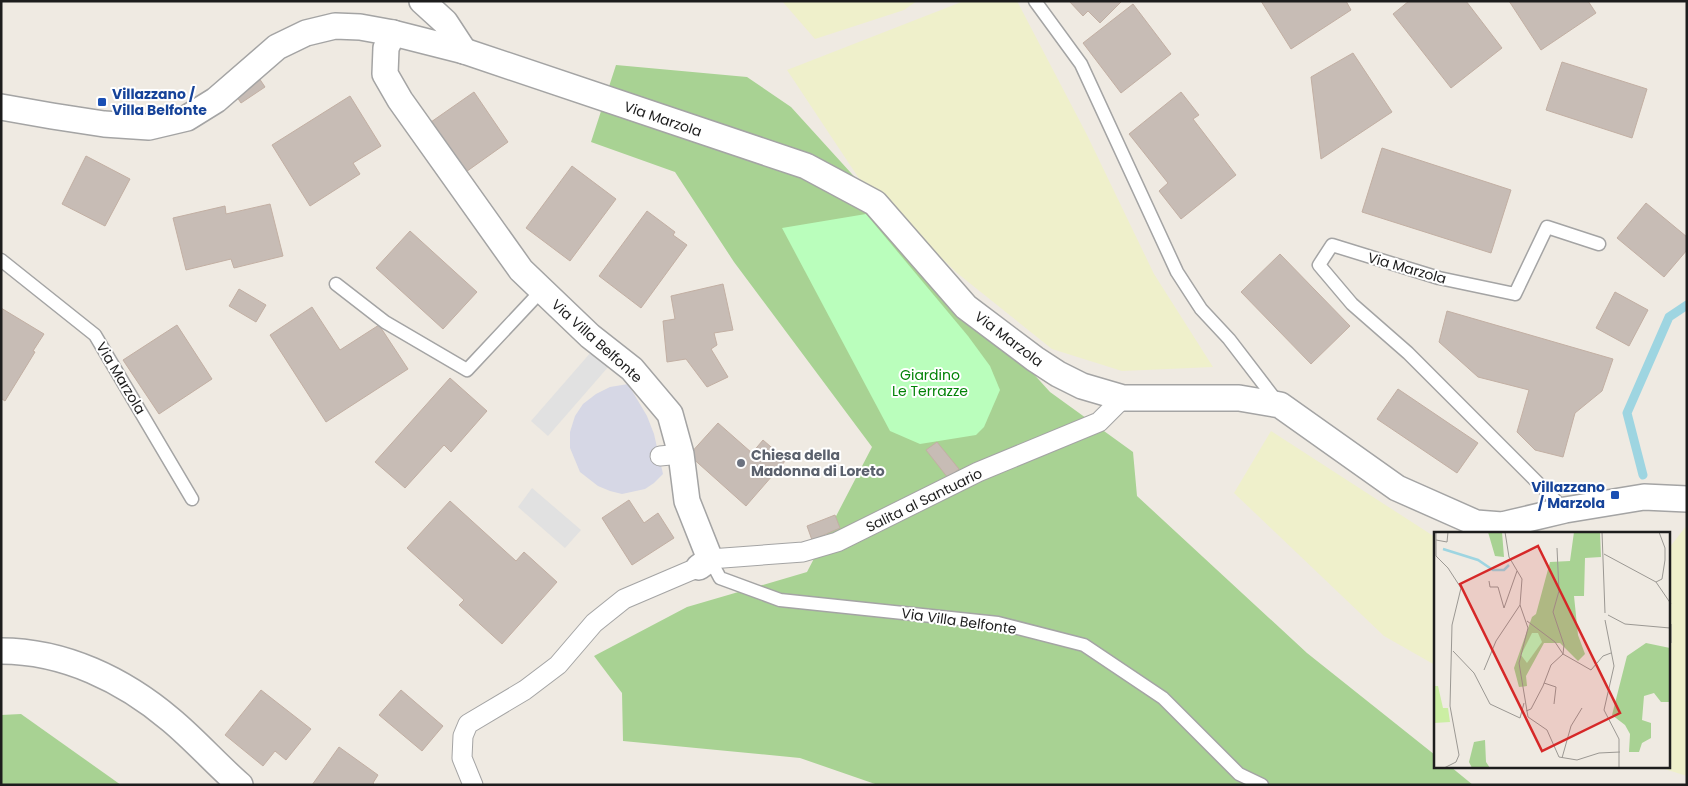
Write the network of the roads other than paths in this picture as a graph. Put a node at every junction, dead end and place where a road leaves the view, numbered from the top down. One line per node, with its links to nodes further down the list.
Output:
1 (422, 1): 4 (street)
2 (1035, 1): 11 (lane, Via Marzola)
3 (394, 33): 4 (street, Via Marzola); 5 (street, Via Marzola); 9 (street, Via Villa Belfonte)
4 (464, 51): 10 (street, Via Marzola)
5 (1, 106)
6 (1599, 244): 14 (lane, Via Marzola)
7 (1, 260): 12 (lane, Via Marzola)
8 (336, 284): 9 (lane, Via Villa Belfonte)
9 (542, 290): 15 (street, Via Villa Belfonte)
10 (1123, 398): 11 (street, Via Marzola); 15 (street, Salita al Santuario)
11 (1280, 405): 14 (street, Via Marzola)
12 (192, 499)
13 (1687, 499): 14 (street, Via Marzola)
14 (1565, 510)
15 (704, 563): 18 (street, Salita al Santuario); 19 (lane, Via Villa Belfonte)
16 (1, 651): 17 (street)
17 (240, 785)
18 (473, 785)
19 (1262, 785)

